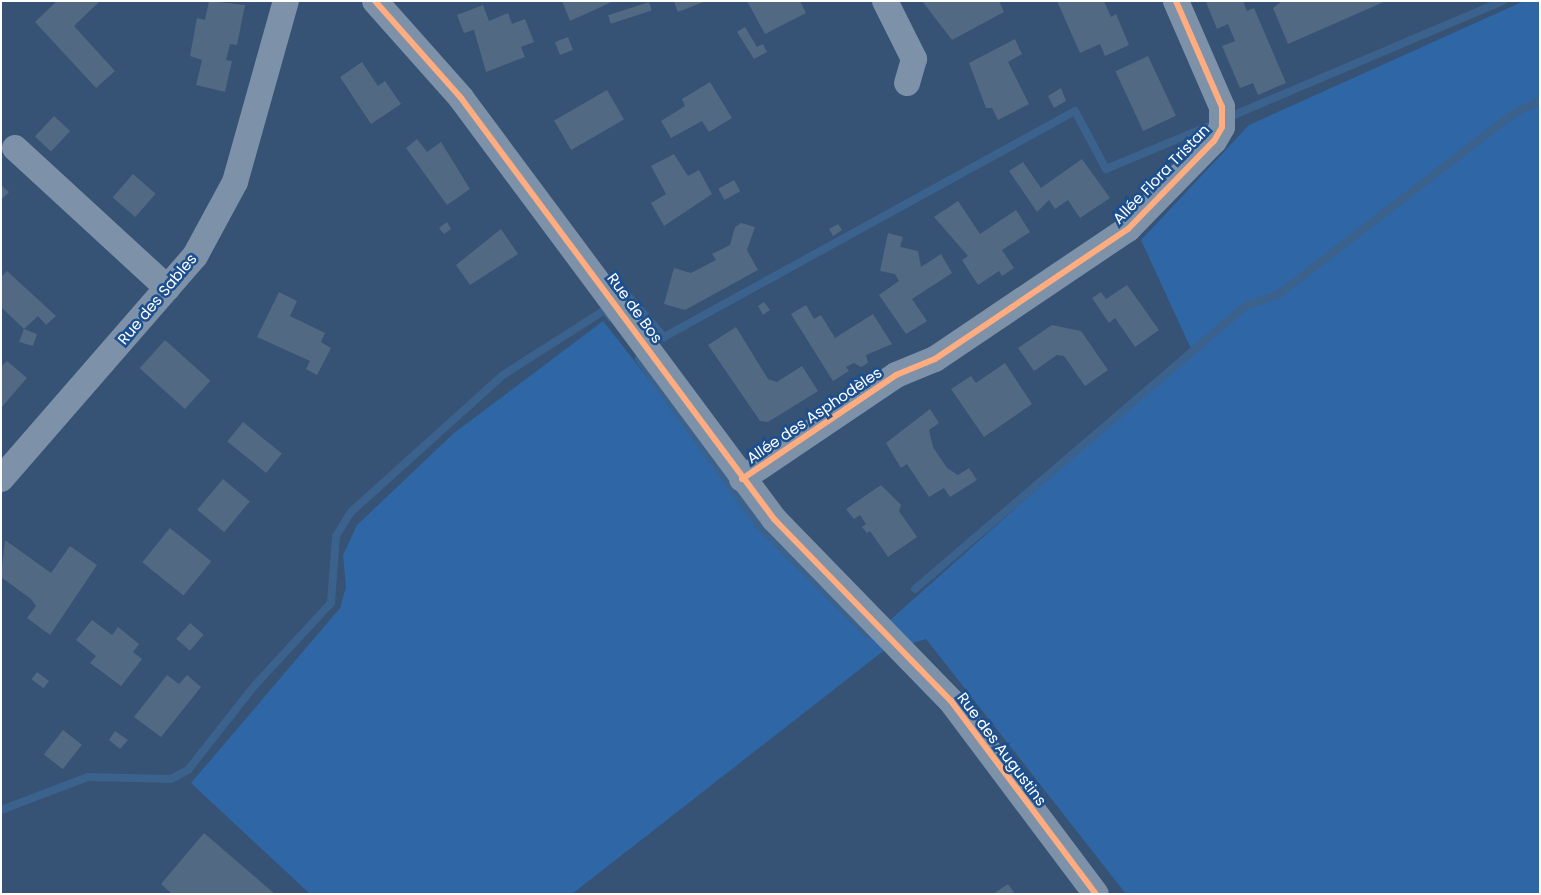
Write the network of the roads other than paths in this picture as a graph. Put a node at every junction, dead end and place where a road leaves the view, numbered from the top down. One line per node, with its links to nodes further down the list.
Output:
1 (286, 1): 8 (street, Rue des Sables)
2 (375, 1): 10 (street, Rue de Bos)
3 (885, 1): 5 (street)
4 (1176, 1): 7 (street, Allée Flora Tristan)
5 (908, 83)
6 (15, 148): 8 (street)
7 (1055, 280): 10 (street, Allée des Asphodèles)
8 (167, 288): 9 (street, Rue des Sables)
9 (1, 479)
10 (742, 479): 11 (street, Rue de Bos)
11 (880, 625): 12 (street, Rue des Augustins)
12 (1096, 894)

